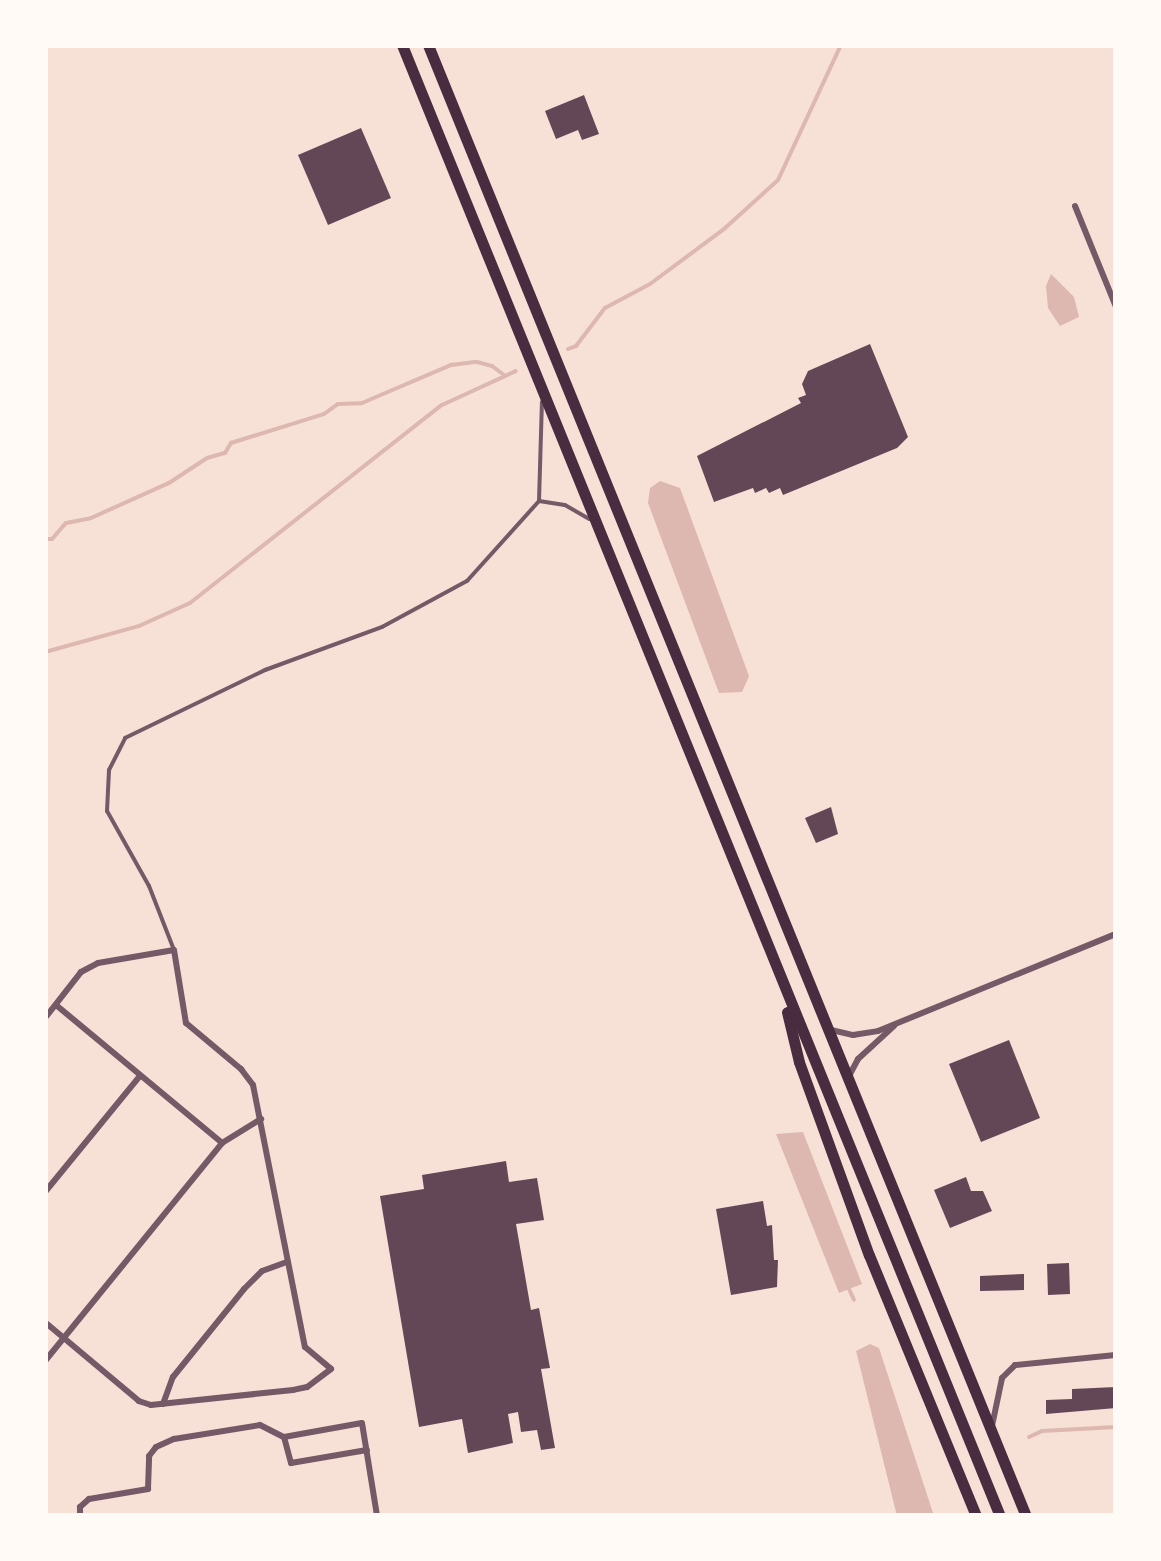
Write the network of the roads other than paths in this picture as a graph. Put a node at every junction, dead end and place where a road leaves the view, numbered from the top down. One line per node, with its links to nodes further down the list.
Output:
1 (402, 45): 5 (highway)
2 (428, 45): 14 (highway)
3 (1075, 206): 4 (street)
4 (1116, 307)
5 (543, 398): 6 (lane); 7 (highway)
6 (539, 501): 7 (lane); 9 (lane)
7 (593, 521): 10 (highway)
8 (1116, 934): 13 (street)
9 (174, 950): 11 (street); 17 (street)
10 (776, 964): 31 (highway); 32 (highway)
11 (56, 1005): 12 (street); 15 (street)
12 (45, 1018)
13 (898, 1022): 14 (street); 16 (street)
14 (826, 1029): 16 (highway)
15 (140, 1077): 18 (street); 19 (street)
16 (847, 1081): 26 (highway)
17 (261, 1119): 18 (street); 20 (street)
18 (222, 1144): 22 (street)
19 (45, 1192)
20 (287, 1262): 25 (street); 25 (street)
21 (45, 1322): 22 (street)
22 (64, 1338): 24 (street); 25 (street)
23 (1116, 1355): 26 (street)
24 (45, 1361)
25 (163, 1405)
26 (992, 1427): 33 (highway)
27 (284, 1437): 28 (street); 28 (street); 29 (street)
28 (367, 1450): 30 (street)
29 (80, 1516)
30 (377, 1516)
31 (976, 1516)
32 (1000, 1516)
33 (1026, 1516)

